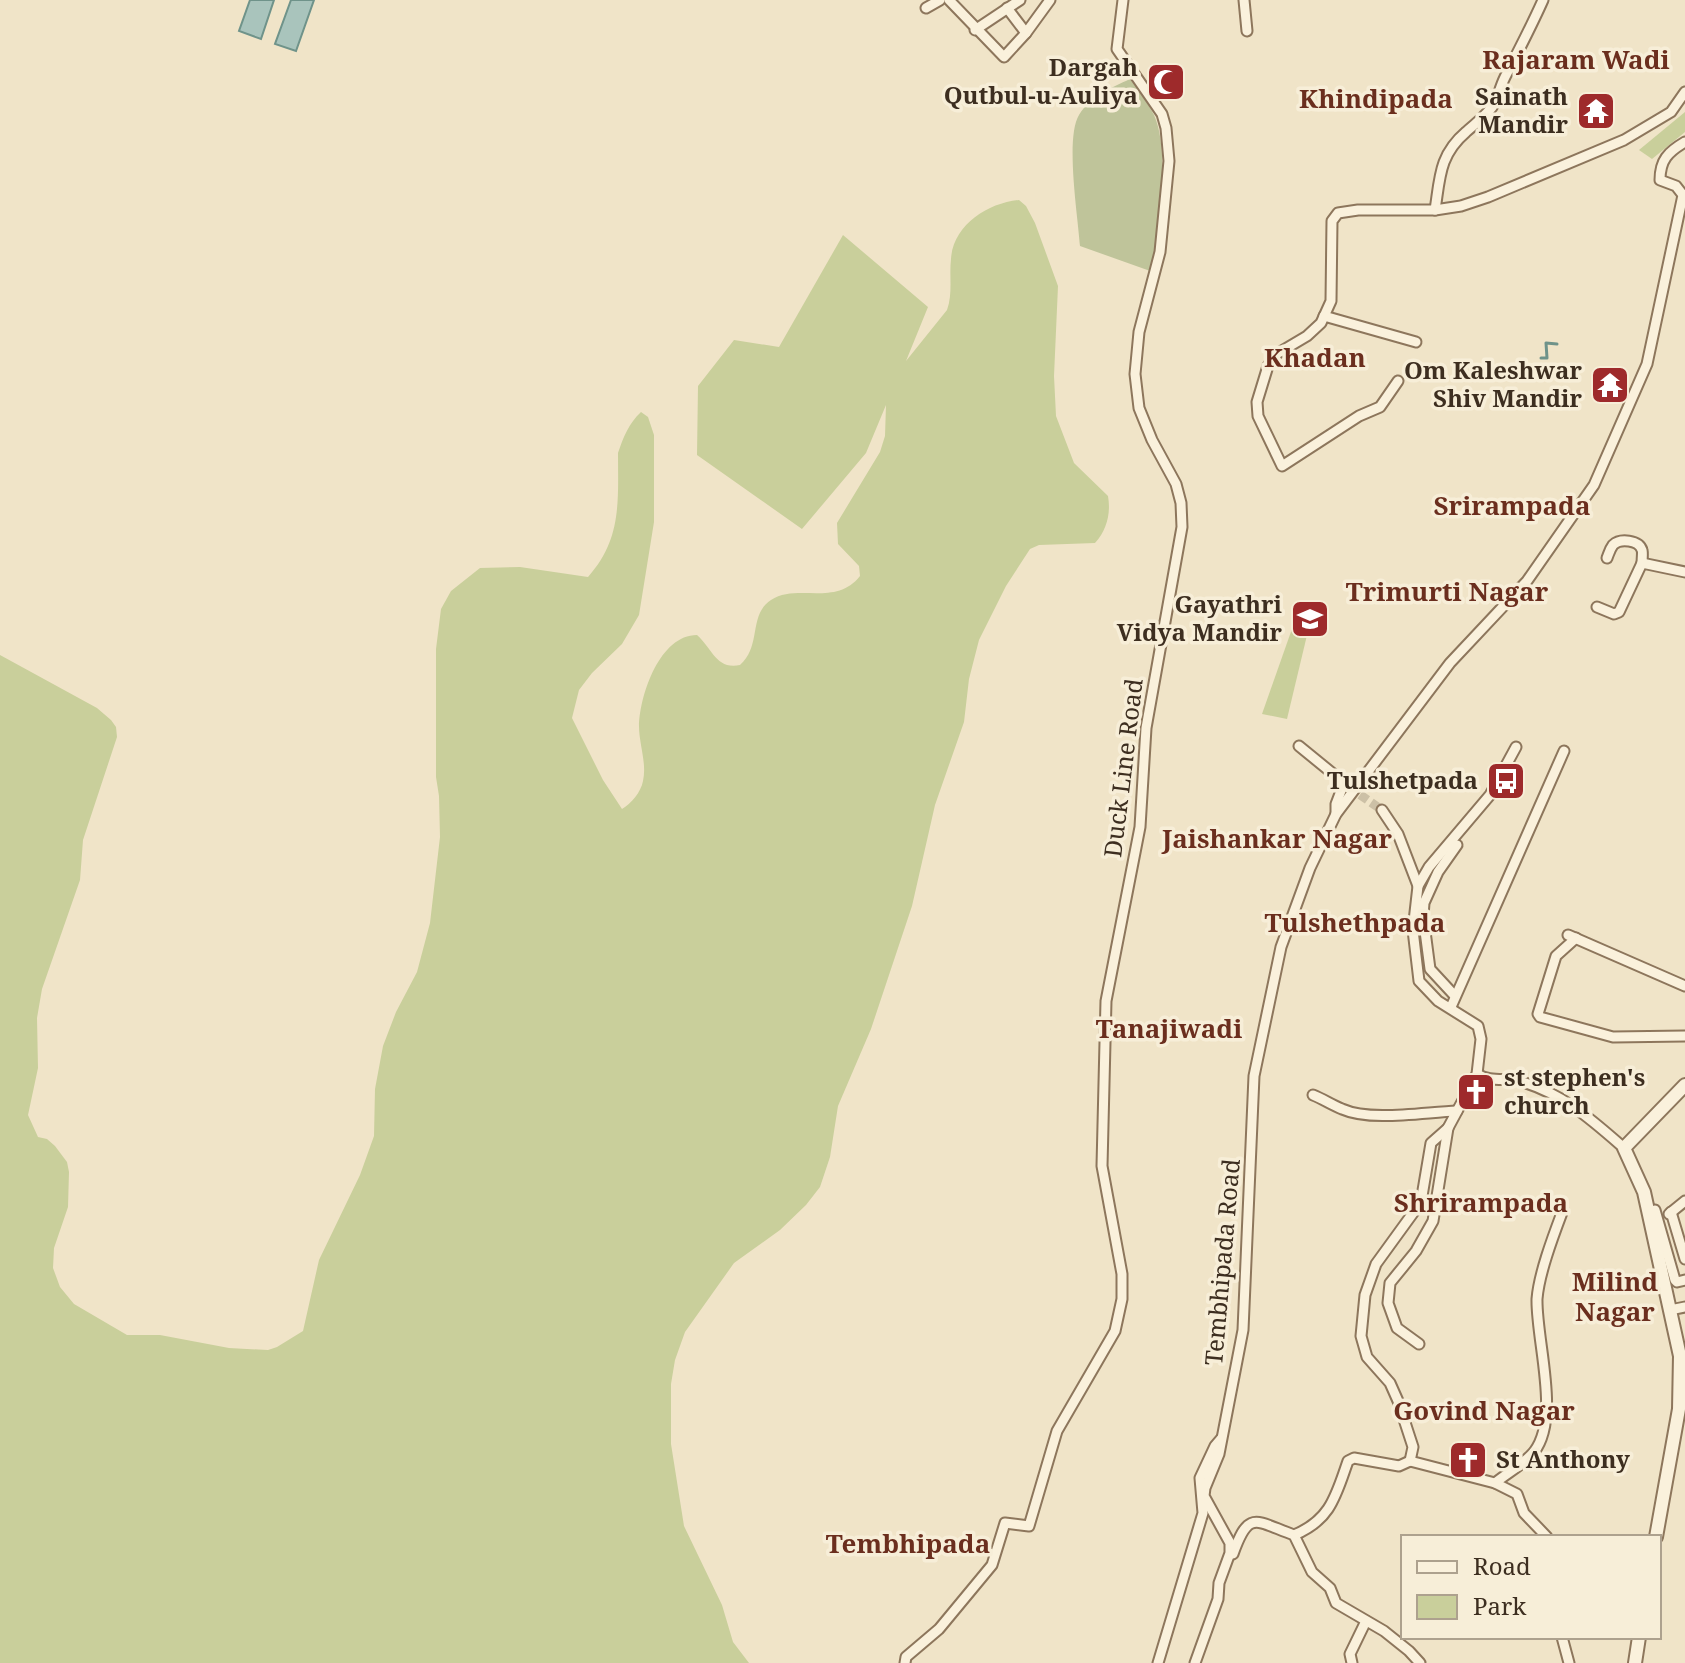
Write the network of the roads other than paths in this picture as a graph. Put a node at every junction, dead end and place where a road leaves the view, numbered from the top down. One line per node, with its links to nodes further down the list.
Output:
1 (940, 0): 8 (street)
2 (949, 0): 10 (street)
3 (1020, 0): 9 (street)
4 (1050, 0): 12 (street)
5 (1123, 0): 60 (street, Duck Line Road)
6 (1244, 0): 11 (street)
7 (1543, 0): 15 (street)
8 (926, 8)
9 (1007, 8): 10 (street); 12 (street)
10 (975, 30): 12 (street)
11 (1247, 31)
12 (1026, 33)
13 (1685, 92): 15 (street)
14 (1685, 142): 27 (street)
15 (1435, 210): 16 (street)
16 (1324, 316): 17 (street); 18 (street)
17 (1416, 342)
18 (1398, 381)
19 (1607, 558): 20 (street)
20 (1642, 563): 21 (street); 22 (street)
21 (1685, 572)
22 (1597, 607)
23 (1299, 746): 27 (street)
24 (1516, 747): 29 (street)
25 (1564, 751): 31 (street)
26 (1382, 810): 29 (street)
27 (1336, 814): 50 (street, Tembhipada Road)
28 (1457, 845): 31 (street)
29 (1418, 886): 32 (street)
30 (1685, 986): 33 (street)
31 (1455, 996): 32 (street)
32 (1451, 1007): 34 (street)
33 (1685, 1036)
34 (1477, 1074): 37 (street); 39 (street)
35 (1685, 1085): 39 (street)
36 (1313, 1095): 37 (street)
37 (1457, 1111): 38 (street)
38 (1448, 1128): 49 (street); 51 (street)
39 (1624, 1148): 44 (street)
40 (1685, 1201): 43 (street)
41 (1563, 1210): 52 (street)
42 (1655, 1210): 44 (street)
43 (1671, 1212): 44 (street); 45 (street)
44 (1656, 1225): 46 (street); 48 (street)
45 (1685, 1259)
46 (1685, 1280)
47 (1685, 1307): 48 (street)
48 (1670, 1310): 55 (street)
49 (1419, 1344)
50 (1222, 1438): 56 (street, Tembhipada Road); 61 (street)
51 (1410, 1461): 52 (street); 53 (street)
52 (1495, 1483): 54 (street)
53 (1294, 1535): 56 (street); 57 (street)
54 (1545, 1535)
55 (1656, 1535)
56 (1218, 1599): 62 (street, Tembhipada Road)
57 (1366, 1621): 63 (street); 64 (street)
58 (1563, 1639): 65 (street)
59 (1639, 1639): 66 (street)
60 (905, 1663)
61 (1158, 1663)
62 (1195, 1663)
63 (1352, 1663)
64 (1420, 1663)
65 (1569, 1663)
66 (1635, 1663)

